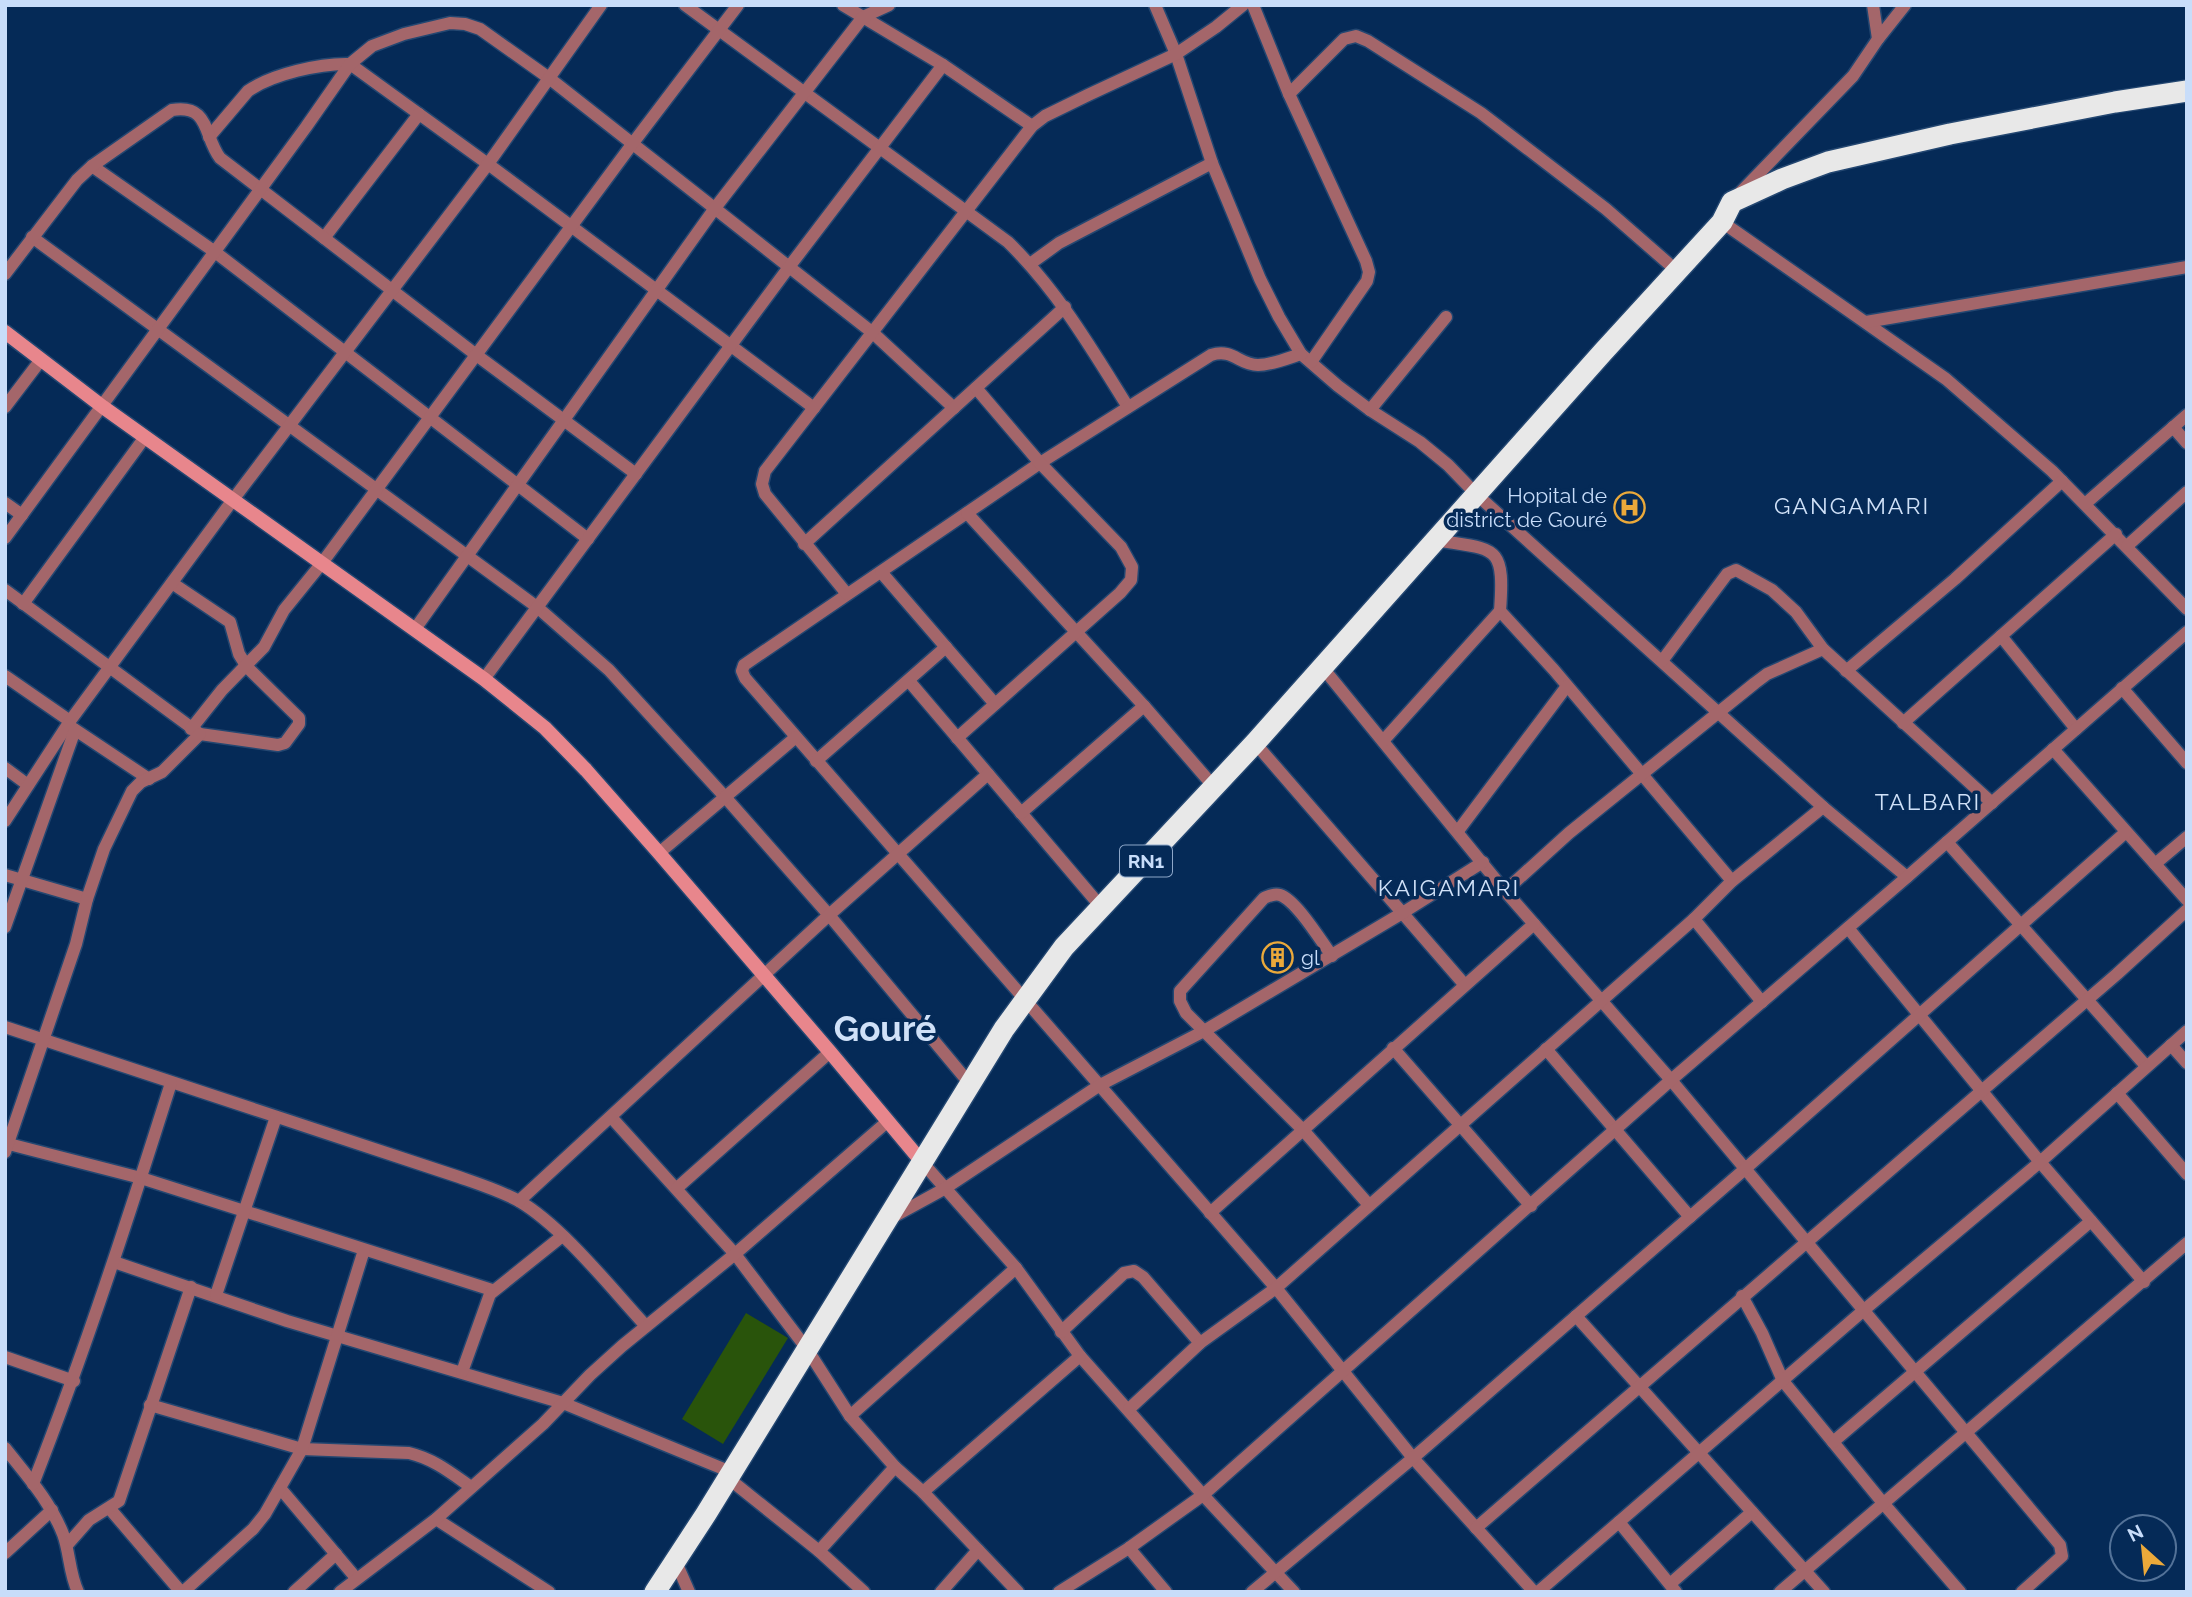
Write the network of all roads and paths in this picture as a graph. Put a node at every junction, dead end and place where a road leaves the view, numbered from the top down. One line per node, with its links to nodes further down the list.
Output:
1 (601, 5): 17 (street)
2 (685, 5): 12 (street)
3 (738, 5): 12 (street)
4 (843, 5): 11 (street)
5 (889, 5): 11 (street)
6 (1155, 5): 14 (street)
7 (1243, 5): 14 (street)
8 (1253, 5): 20 (street)
9 (1873, 5): 13 (street)
10 (1905, 5): 13 (street)
11 (863, 18): 16 (street); 19 (street)
12 (718, 32): 19 (street); 24 (street)
13 (1878, 39): 30 (street)
14 (1176, 54): 22 (street); 26 (street)
15 (350, 64): 17 (street); 21 (street); 23 (street); 29 (street)
16 (943, 65): 22 (street); 25 (street)
17 (549, 78): 24 (street); 27 (street)
18 (2187, 91): 30 (highway)
19 (804, 94): 25 (street); 31 (street)
20 (1289, 94): 41 (street); 54 (street)
21 (419, 114): 27 (street); 36 (street)
22 (1032, 126): 32 (street)
23 (209, 137): 28 (street); 29 (street)
24 (633, 143): 31 (street); 34 (street)
25 (880, 149): 32 (street); 39 (street)
26 (1212, 163): 38 (street); 54 (street)
27 (488, 164): 34 (street); 44 (street)
28 (92, 166): 35 (street); 37 (street)
29 (261, 189): 36 (street); 37 (street)
30 (1732, 202): 33 (highway, RN1)
31 (715, 208): 39 (street); 43 (street)
32 (966, 211): 38 (street); 50 (street)
33 (1722, 222): 41 (highway, RN1); 47 (street)
34 (571, 226): 43 (street); 53 (street)
35 (32, 237): 42 (street); 48 (street)
36 (324, 238): 44 (street)
37 (215, 253): 48 (street); 52 (street)
38 (1030, 264): 45 (street)
39 (789, 267): 50 (street); 51 (street)
40 (2187, 267): 47 (street)
41 (1676, 271): 76 (highway, RN1)
42 (5, 274)
43 (656, 290): 51 (street); 65 (street)
44 (394, 291): 52 (street); 53 (street)
45 (1065, 307): 56 (street); 59 (street)
46 (1446, 317): 62 (street)
47 (1866, 322): 72 (street)
48 (158, 331): 58 (street); 66 (street)
49 (5, 332): 55 (main road)
50 (873, 333): 60 (street); 61 (street)
51 (730, 347): 60 (street); 71 (street)
52 (347, 352): 64 (street); 66 (street)
53 (475, 354): 64 (street); 65 (street)
54 (1306, 358): 59 (street); 62 (street)
55 (40, 361): 57 (street); 58 (main road)
56 (976, 388): 61 (street); 70 (street)
57 (5, 407)
58 (103, 407): 68 (main road); 81 (street)
59 (1128, 407): 70 (street)
60 (814, 408): 86 (street)
61 (954, 408): 86 (street)
62 (1370, 410): 76 (street)
63 (2187, 415): 67 (street)
64 (429, 416): 73 (street); 74 (street)
65 (562, 420): 71 (street); 73 (street)
66 (290, 427): 74 (street); 77 (street)
67 (2173, 427): 69 (street); 79 (street)
68 (145, 437): 77 (main road); 94 (street)
69 (2187, 443)
70 (1040, 463): 80 (street); 99 (street)
71 (636, 474): 84 (street)
72 (2062, 481): 79 (street); 108 (street)
73 (517, 485): 84 (street); 88 (street)
74 (375, 489): 88 (street); 89 (street)
75 (2187, 492): 87 (street)
76 (1476, 494): 85 (highway, RN1); 104 (street)
77 (232, 501): 89 (main road); 91 (street)
78 (5, 503): 81 (street)
79 (2085, 504): 82 (street)
80 (967, 513): 90 (street); 99 (street)
81 (22, 515): 83 (street)
82 (2116, 534): 87 (street); 101 (street)
83 (5, 538)
84 (588, 539): 95 (street)
85 (1435, 540): 97 (street); 107 (highway, RN1)
86 (804, 544): 93 (street)
87 (2127, 545): 96 (street)
88 (467, 555): 95 (street); 98 (street)
89 (322, 563): 98 (main road); 105 (street)
90 (881, 572): 93 (street); 102 (street)
91 (172, 583): 105 (street); 106 (street)
92 (5, 590): 94 (street)
93 (847, 594): 121 (street)
94 (23, 604): 106 (street)
95 (537, 607): 110 (street); 134 (street)
96 (2187, 609)
97 (1500, 611): 112 (street); 123 (street)
98 (415, 629): 110 (main road)
99 (1076, 632): 114 (street); 115 (street)
100 (2187, 632): 113 (street)
101 (2001, 636): 117 (street); 119 (street)
102 (946, 647): 111 (street); 114 (street)
103 (1823, 649): 104 (street); 108 (street); 116 (street)
104 (1662, 661): 116 (street)
105 (247, 667): 120 (street); 120 (street)
106 (109, 668): 118 (street); 120 (street)
107 (1323, 668): 123 (street); 124 (highway, RN1)
108 (1846, 671): 117 (street)
109 (5, 676): 118 (street)
110 (484, 679): 143 (main road)
111 (909, 681): 122 (street); 126 (street)
112 (1567, 685): 130 (street); 139 (street)
113 (2122, 688): 119 (street); 127 (street)
114 (995, 704): 122 (street)
115 (1144, 706): 133 (street); 137 (street)
116 (1719, 714): 130 (street); 136 (street)
117 (1903, 723): 135 (street)
118 (71, 725): 131 (street); 132 (street); 149 (street)
119 (2076, 729): 125 (street)
120 (196, 731): 131 (street)
121 (796, 737): 126 (street); 134 (street)
122 (957, 738): 129 (street)
123 (1383, 741): 139 (street)
124 (1255, 743): 133 (highway, RN1); 156 (street)
125 (2053, 749): 135 (street); 140 (street)
126 (816, 761): 144 (street)
127 (2187, 764)
128 (5, 768): 132 (street)
129 (988, 774): 137 (street); 144 (street)
130 (1642, 776): 150 (street); 151 (street)
131 (149, 779): 152 (street)
132 (29, 785): 138 (street)
133 (1215, 788): 154 (highway, RN1)
134 (726, 798): 143 (street); 157 (street)
135 (1992, 803): 142 (street)
136 (1823, 807): 148 (street); 150 (street)
137 (1021, 813): 154 (street)
138 (5, 821)
139 (1458, 831): 145 (street)
140 (2126, 832): 146 (street); 160 (street)
141 (2187, 837): 146 (street)
142 (1947, 842): 148 (street); 160 (street)
143 (659, 853): 164 (main road)
144 (897, 855): 157 (street); 166 (street)
145 (1483, 862): 151 (street); 156 (street)
146 (2155, 864): 153 (street)
147 (5, 875): 149 (street)
148 (1907, 877): 162 (street)
149 (21, 880): 152 (street); 161 (street)
150 (1732, 881): 158 (street)
151 (1505, 891): 159 (street)
152 (87, 899): 174 (street)
153 (2187, 900)
154 (1102, 908): 166 (highway, RN1)
155 (2187, 910): 167 (street)
156 (1404, 912): 163 (street); 165 (street)
157 (829, 915): 164 (street); 183 (street)
158 (1694, 919): 168 (street); 169 (street)
159 (1534, 924): 165 (street); 168 (street)
160 (2020, 926): 167 (street); 170 (street)
161 (5, 927)
162 (1848, 928): 169 (street); 170 (street)
163 (1332, 956): 172 (street); 172 (street)
164 (765, 977): 178 (main road); 188 (street)
165 (1464, 984): 176 (street)
166 (1023, 1000): 183 (highway, RN1); 184 (street)
167 (2087, 1000): 180 (street); 185 (street)
168 (1601, 1001): 177 (street); 181 (street)
169 (1762, 1002): 181 (street)
170 (1919, 1015): 185 (street); 196 (street)
171 (5, 1027): 174 (street)
172 (1204, 1031): 184 (street); 192 (street)
173 (2187, 1031): 175 (street)
174 (43, 1039): 182 (street); 193 (street)
175 (2171, 1045): 179 (street); 180 (street)
176 (1394, 1048): 190 (street); 192 (street)
177 (1546, 1049): 190 (street); 191 (street)
178 (830, 1052): 189 (main road); 199 (street)
179 (2187, 1063)
180 (2146, 1066): 186 (street)
181 (1671, 1080): 191 (street); 196 (street)
182 (171, 1083): 187 (street); 198 (street)
183 (970, 1084): 194 (highway, RN1)
184 (1100, 1085): 200 (street); 205 (street)
185 (1981, 1091): 195 (street); 210 (street)
186 (2117, 1093): 195 (street); 197 (street)
187 (276, 1117): 201 (street); 204 (street)
188 (611, 1117): 199 (street); 201 (street)
189 (888, 1121): 194 (main road); 213 (street)
190 (1461, 1124): 202 (street); 203 (street)
191 (1616, 1129): 203 (street); 206 (street)
192 (1303, 1130): 202 (street); 205 (street)
193 (6, 1146): 198 (street)
194 (922, 1162): 200 (street); 208 (highway, RN1)
195 (2040, 1162): 207 (street); 222 (street)
196 (1745, 1168): 206 (street); 210 (street)
197 (2187, 1174)
198 (141, 1178): 204 (street); 214 (street)
199 (677, 1188): 213 (street)
200 (944, 1189): 208 (street); 215 (street)
201 (519, 1201): 209 (street)
202 (1369, 1205): 218 (street)
203 (1531, 1206): 231 (street)
204 (244, 1212): 212 (street); 220 (street)
205 (1210, 1213): 218 (street)
206 (1690, 1217): 223 (street)
207 (2091, 1221): 216 (street); 233 (street)
208 (884, 1222): 228 (highway, RN1)
209 (561, 1237): 219 (street); 224 (street)
210 (1806, 1242): 221 (street); 222 (street)
211 (2187, 1243): 216 (street)
212 (364, 1250): 219 (street); 226 (street)
213 (735, 1254): 224 (street); 228 (street)
214 (114, 1262): 217 (street); 234 (street)
215 (1016, 1268): 225 (street); 240 (street)
216 (2144, 1282): 241 (street)
217 (191, 1287): 220 (street); 238 (street)
218 (1276, 1288): 227 (street); 231 (street)
219 (492, 1290): 232 (street)
220 (216, 1295): 226 (street)
221 (1742, 1296): 235 (street); 236 (street)
222 (1864, 1310): 233 (street); 235 (street)
223 (1576, 1316): 236 (street); 246 (street)
224 (646, 1326): 237 (street)
225 (1061, 1332): 227 (street); 229 (street)
226 (337, 1335): 232 (street); 244 (street)
227 (1200, 1343): 239 (street)
228 (807, 1349): 240 (street); 248 (highway, RN1)
229 (1080, 1356): 239 (street); 252 (street)
230 (5, 1357): 234 (street)
231 (1343, 1371): 246 (street); 253 (street)
232 (462, 1372): 237 (street)
233 (1915, 1373): 241 (street); 242 (street)
234 (74, 1381): 249 (street)
235 (1783, 1381): 242 (street); 245 (street)
236 (1638, 1386): 245 (street); 260 (street)
237 (564, 1403): 248 (street); 250 (street)
238 (150, 1405): 244 (street); 255 (street)
239 (1129, 1409): 253 (street)
240 (850, 1416): 247 (street)
241 (1966, 1433): 254 (street); 290 (street)
242 (1833, 1442): 254 (street)
243 (5, 1448): 249 (street)
244 (302, 1449): 250 (street); 251 (street)
245 (1699, 1453): 257 (street); 259 (street)
246 (1413, 1458): 260 (street); 269 (street)
247 (895, 1467): 252 (street); 264 (street)
248 (729, 1475): 264 (street); 267 (highway, RN1)
249 (33, 1484): 256 (street)
250 (471, 1487): 258 (street)
251 (280, 1488): 266 (street); 273 (street)
252 (923, 1492): 263 (street)
253 (1203, 1495): 262 (street); 269 (street)
254 (1883, 1503): 268 (street); 289 (street)
255 (110, 1509): 261 (street); 273 (street)
256 (52, 1510): 261 (street); 265 (street)
257 (1752, 1512): 268 (street); 271 (street)
258 (436, 1519): 270 (street); 276 (street)
259 (1619, 1522): 271 (street); 286 (street)
260 (1476, 1528): 286 (street)
261 (67, 1545): 272 (street)
262 (1129, 1548): 282 (street); 283 (street)
263 (978, 1550): 280 (street); 281 (street)
264 (819, 1551): 279 (street)
265 (5, 1553)
266 (336, 1554): 270 (street); 274 (street)
267 (675, 1560): 277 (highway, RN1); 278 (street)
268 (1805, 1570): 287 (street); 288 (street)
269 (1276, 1571): 284 (street); 285 (street)
270 (356, 1578): 275 (street)
271 (1673, 1588)
272 (78, 1592)
273 (182, 1592)
274 (293, 1592)
275 (340, 1592)
276 (549, 1592)
277 (655, 1592)
278 (690, 1592)
279 (864, 1592)
280 (941, 1592)
281 (1018, 1592)
282 (1059, 1592)
283 (1166, 1592)
284 (1252, 1592)
285 (1294, 1592)
286 (1536, 1592)
287 (1780, 1592)
288 (1824, 1592)
289 (1961, 1592)
290 (2022, 1592)

